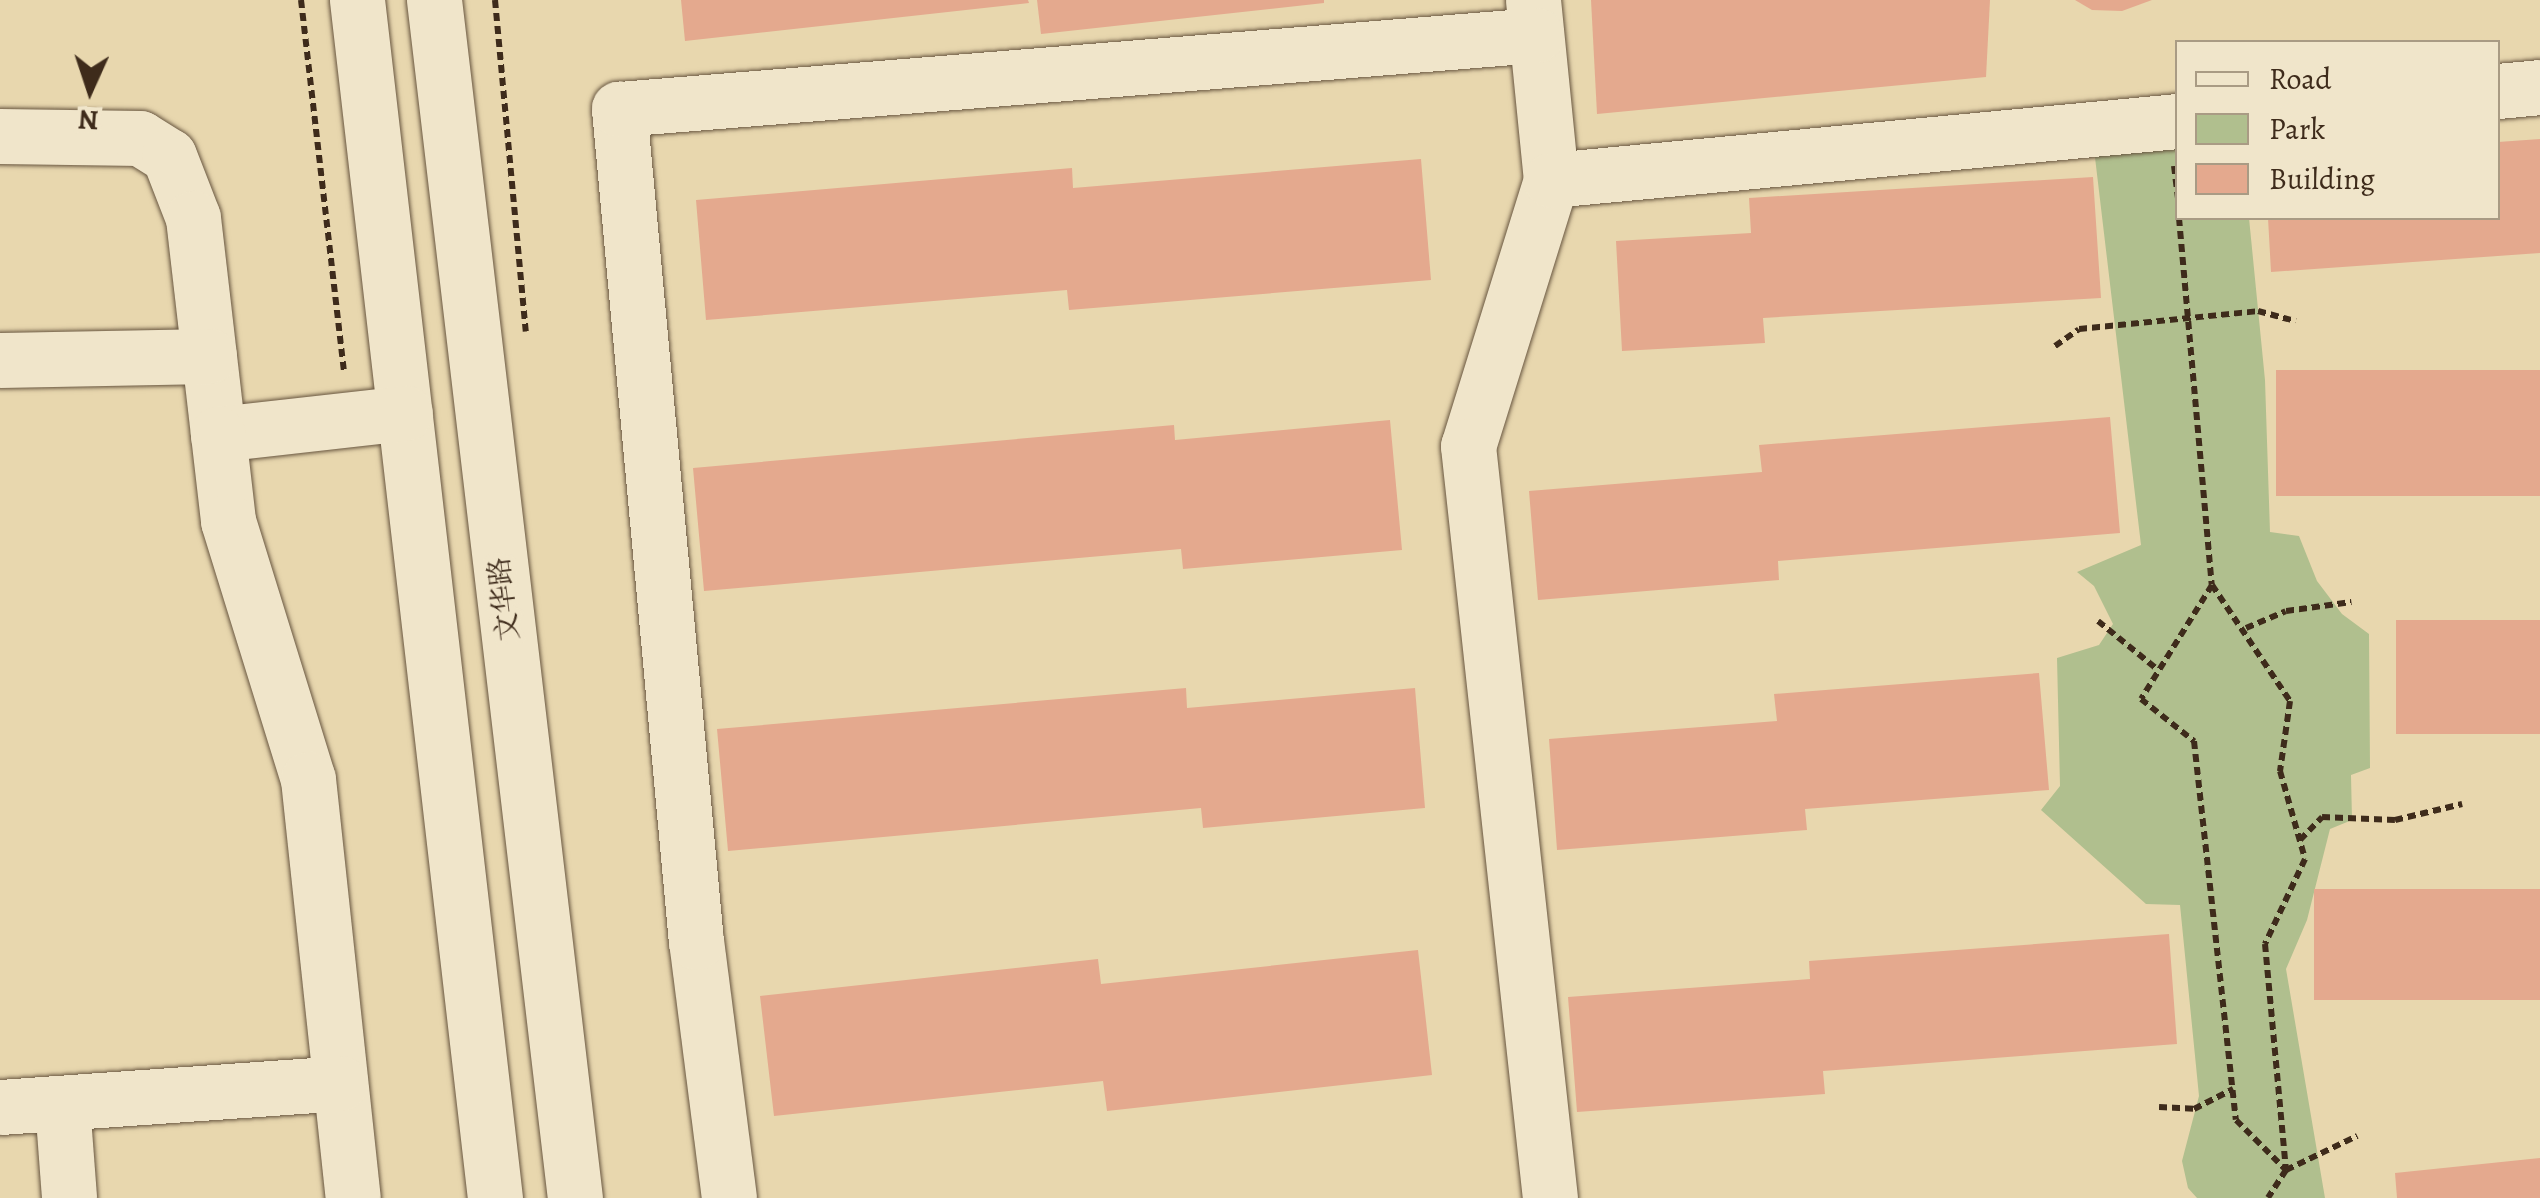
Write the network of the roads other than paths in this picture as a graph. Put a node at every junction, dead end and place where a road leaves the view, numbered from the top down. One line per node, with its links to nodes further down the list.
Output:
1 (357, 0): 11 (street)
2 (434, 0): 19 (street, 文华路)
3 (1535, 17): 8 (street); 20 (street)
4 (2540, 87): 5 (street)
5 (2500, 91)
6 (2175, 121): 8 (street)
7 (0, 136): 9 (street)
8 (1551, 180): 21 (street)
9 (209, 356): 10 (street); 12 (street)
10 (0, 360)
11 (404, 414): 12 (street); 18 (street)
12 (218, 434): 13 (street)
13 (340, 1084): 14 (street); 17 (street)
14 (62, 1104): 15 (street); 16 (street)
15 (0, 1106)
16 (69, 1198)
17 (353, 1198)
18 (495, 1198)
19 (575, 1198)
20 (729, 1198)
21 (1550, 1198)

